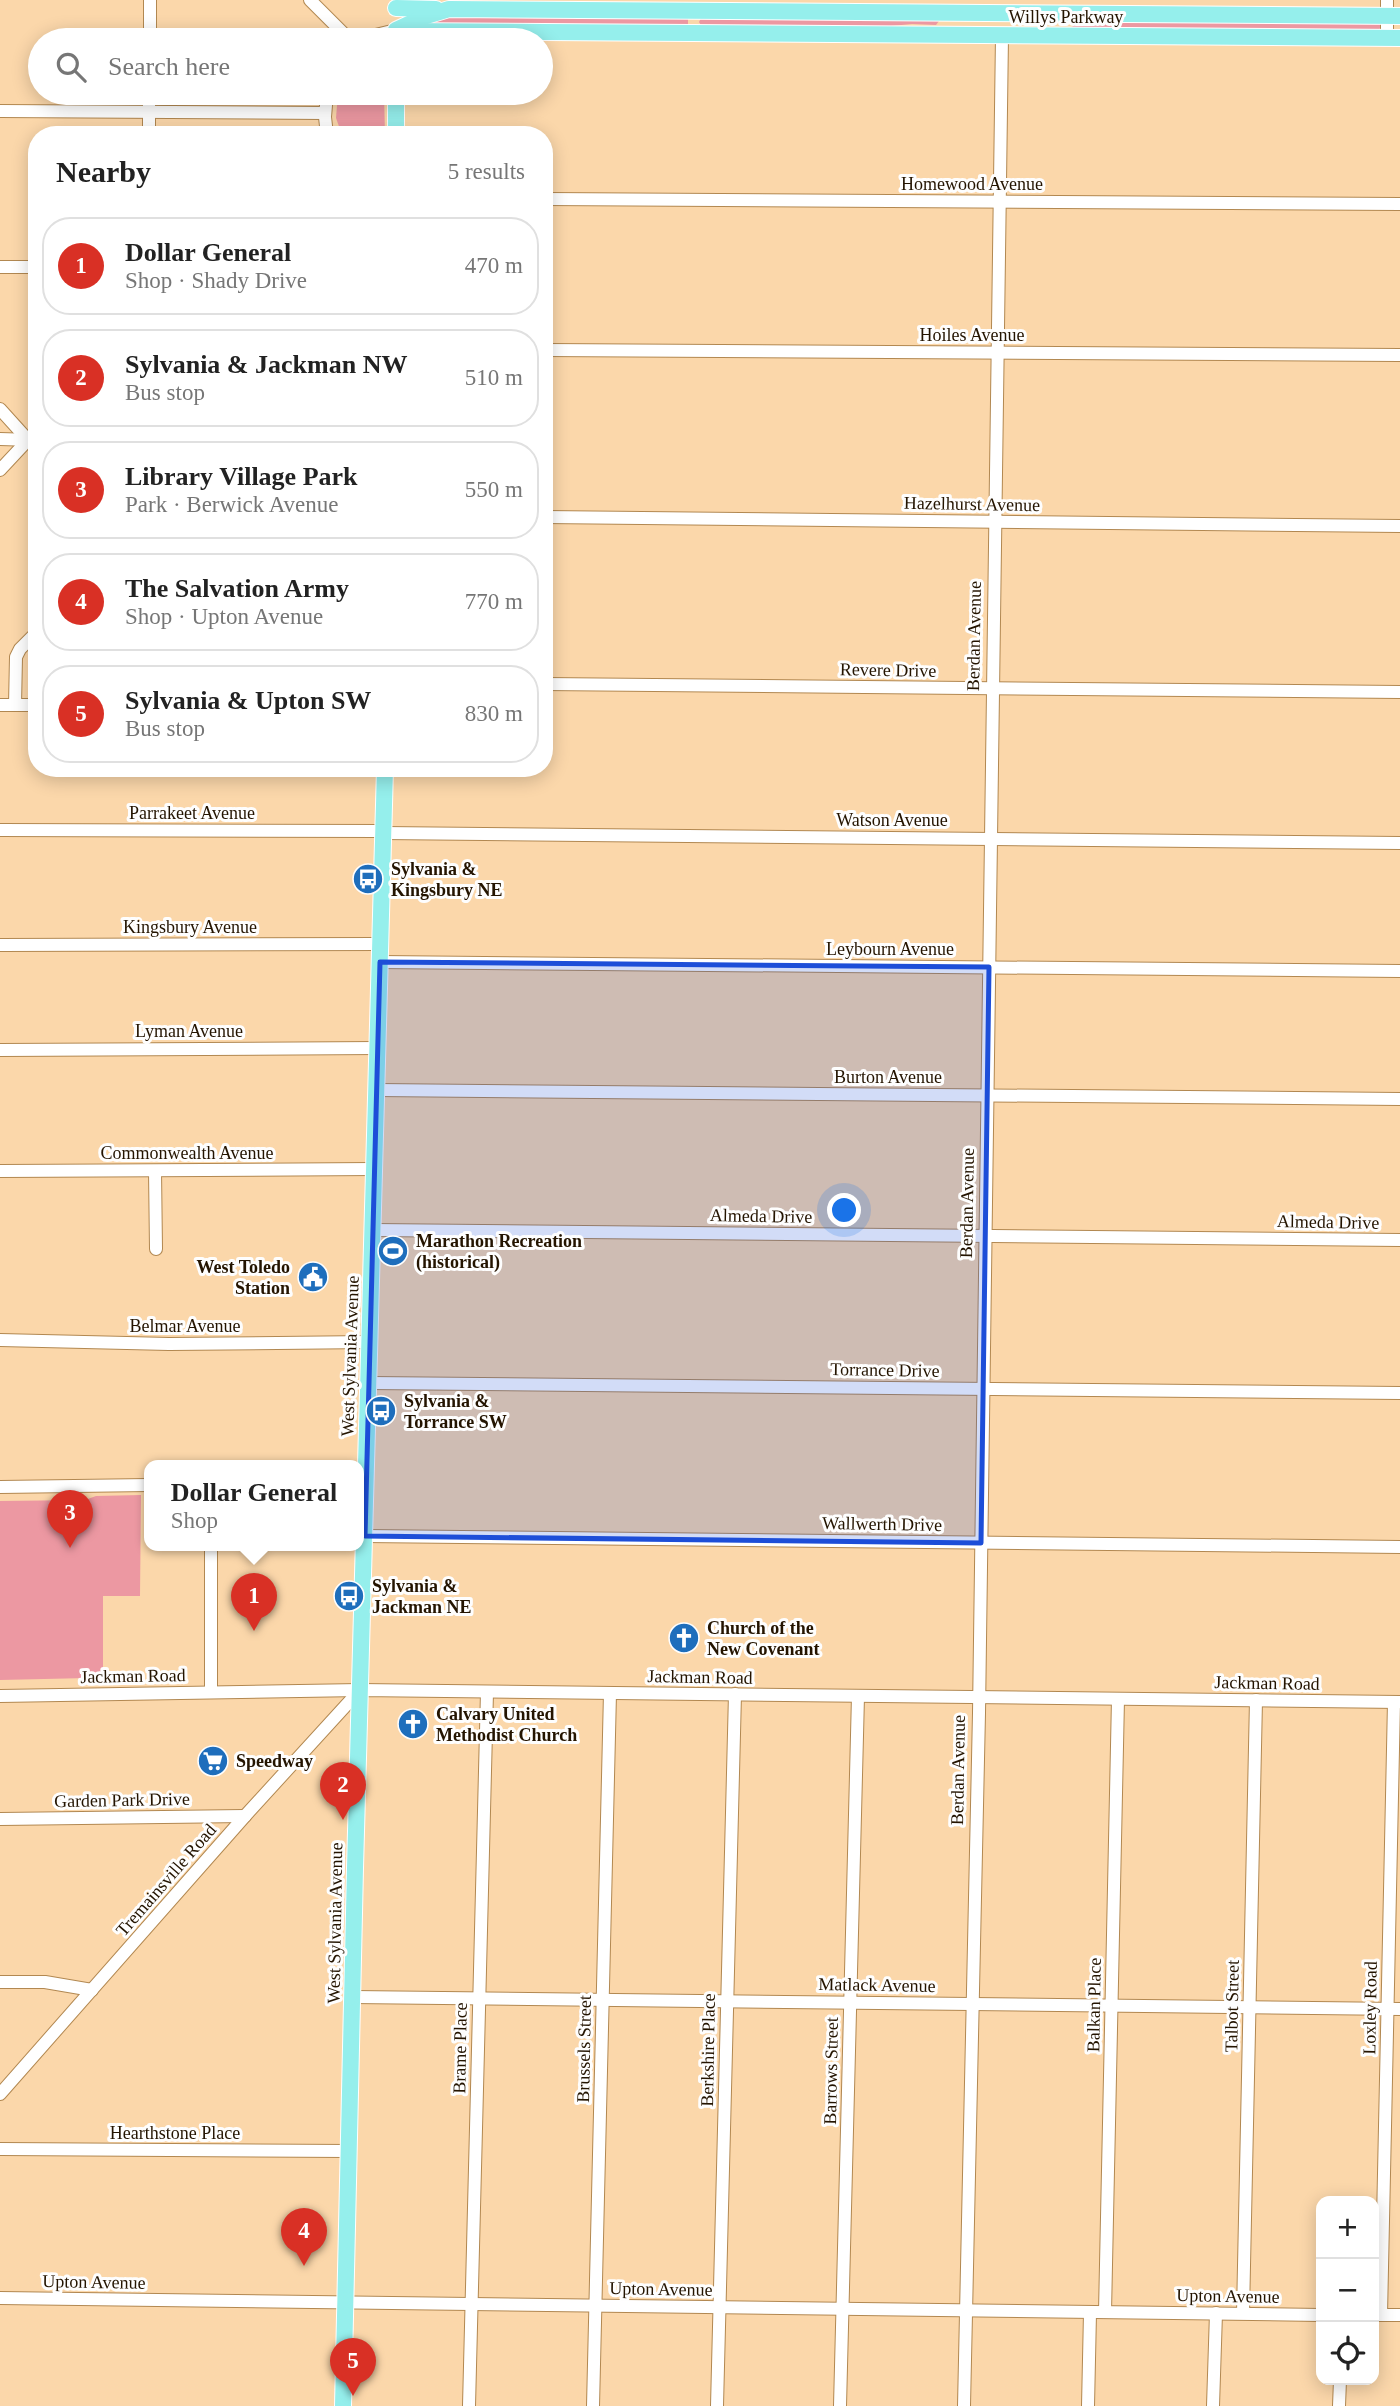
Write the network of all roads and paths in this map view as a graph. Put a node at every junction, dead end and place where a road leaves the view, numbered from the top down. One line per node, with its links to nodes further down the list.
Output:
1 (150, 0): 10 (street)
2 (310, 0): 11 (street)
3 (396, 4): 5 (main road); 12 (main road)
4 (1002, 6): 8 (main road, Willys Parkway); 9 (main road, Willys Parkway); 17 (main road, Berdan Avenue)
5 (449, 9): 7 (main road, Willys Parkway); 13 (main road, Willys Parkway)
6 (1391, 10): 9 (main road, Willys Parkway); 19 (street)
7 (695, 11): 8 (main road, Willys Parkway); 14 (main road)
8 (950, 12): 16 (main road)
9 (1064, 13): 18 (main road)
10 (150, 28)
11 (338, 28)
12 (396, 28)
13 (407, 28)
14 (695, 33): 15 (main road, Willys Parkway); 16 (main road, Willys Parkway)
15 (553, 34)
16 (950, 35): 17 (main road, Willys Parkway)
17 (1002, 36): 18 (main road, Willys Parkway); 30 (street, Berdan Avenue)
18 (1064, 36): 19 (main road, Willys Parkway)
19 (1393, 38)
20 (149, 105): 24 (street)
21 (326, 105): 25 (street)
22 (396, 105): 28 (main road)
23 (0, 111): 24 (street)
24 (149, 112): 25 (street); 26 (street)
25 (326, 113): 27 (street)
26 (149, 126)
27 (327, 126)
28 (396, 126)
29 (553, 199): 30 (street, Homewood Avenue)
30 (1000, 202): 31 (street, Homewood Avenue); 35 (street, Berdan Avenue)
31 (1400, 204)
32 (0, 267): 33 (street)
33 (28, 267)
34 (553, 350): 35 (street, Hoiles Avenue)
35 (998, 353): 36 (street, Hoiles Avenue); 44 (street, Berdan Avenue)
36 (1400, 355)
37 (0, 409): 38 (street)
38 (28, 436)
39 (0, 439): 40 (street)
40 (28, 440)
41 (28, 444): 42 (street)
42 (0, 470)
43 (553, 517): 44 (street, Hazelhurst Avenue)
44 (995, 522): 45 (street, Hazelhurst Avenue); 48 (street, Berdan Avenue)
45 (1400, 526)
46 (28, 641): 51 (street)
47 (553, 684): 48 (street, Revere Drive)
48 (993, 688): 49 (street, Revere Drive); 56 (street, Berdan Avenue)
49 (1400, 692)
50 (0, 705): 51 (street)
51 (15, 705): 52 (street)
52 (28, 705)
53 (385, 777): 55 (main road, West Sylvania Avenue)
54 (0, 830): 55 (street, Parrakeet Avenue)
55 (383, 832): 56 (street, Watson Avenue); 58 (main road, West Sylvania Avenue)
56 (991, 838): 57 (street, Watson Avenue); 61 (street, Berdan Avenue)
57 (1400, 843)
58 (381, 944): 59 (street, Kingsbury Avenue); 60 (main road, West Sylvania Avenue)
59 (0, 945)
60 (380, 962): 61 (street, Leybourn Avenue); 63 (main road, West Sylvania Avenue)
61 (989, 967): 62 (street, Leybourn Avenue); 66 (street, Berdan Avenue)
62 (1400, 971)
63 (378, 1048): 64 (street, Lyman Avenue); 65 (main road, West Sylvania Avenue)
64 (0, 1050)
65 (377, 1090): 66 (street, Burton Avenue); 68 (main road, West Sylvania Avenue)
66 (987, 1095): 67 (street, Burton Avenue); 72 (street, Berdan Avenue)
67 (1400, 1099)
68 (375, 1169): 70 (street, Commonwealth Avenue); 71 (main road, West Sylvania Avenue)
69 (0, 1171): 70 (street, Commonwealth Avenue)
70 (155, 1171): 74 (street)
71 (373, 1230): 72 (street, Almeda Drive); 76 (main road, West Sylvania Avenue)
72 (985, 1236): 73 (street, Almeda Drive); 78 (street, Berdan Avenue)
73 (1400, 1240)
74 (156, 1249)
75 (0, 1340): 76 (street, Belmar Avenue)
76 (370, 1342): 77 (main road, West Sylvania Avenue)
77 (369, 1383): 78 (street, Torrance Drive); 82 (main road, West Sylvania Avenue)
78 (983, 1389): 79 (street, Torrance Drive); 84 (street, Berdan Avenue)
79 (1400, 1393)
80 (144, 1485): 81 (street)
81 (0, 1487)
82 (364, 1506)
83 (364, 1531): 84 (street, Wallwerth Drive)
84 (981, 1543): 85 (street, Wallwerth Drive); 95 (street, Berdan Avenue)
85 (1400, 1547)
86 (211, 1551): 89 (street)
87 (363, 1551): 88 (main road, West Sylvania Avenue)
88 (360, 1690): 89 (street, Jackman Road); 90 (street, Jackman Road); 99 (street, Tremainsville Road); 103 (main road, West Sylvania Avenue)
89 (211, 1692): 93 (street, Jackman Road)
90 (487, 1692): 91 (street, Jackman Road); 104 (street, Brame Place)
91 (610, 1693): 92 (street, Jackman Road); 105 (street, Brussels Street)
92 (735, 1694): 94 (street, Jackman Road); 106 (street, Berkshire Place)
93 (0, 1696)
94 (858, 1696): 95 (street, Jackman Road); 107 (street, Barrows Street)
95 (979, 1697): 96 (street, Jackman Road); 108 (street, Berdan Avenue)
96 (1118, 1699): 97 (street, Jackman Road); 109 (street, Balkan Place)
97 (1256, 1700): 98 (street, Jackman Road); 110 (street, Talbot Street)
98 (1397, 1702): 111 (street, Loxley Road)
99 (245, 1816): 100 (street, Garden Park Drive); 102 (street, Tremainsville Road)
100 (0, 1819)
101 (0, 1982): 102 (street)
102 (92, 1990): 112 (street, Tremainsville Road)
103 (353, 1997): 104 (street, Matlack Avenue); 114 (main road, West Sylvania Avenue)
104 (479, 1998): 105 (street, Matlack Avenue); 118 (street, Brame Place)
105 (603, 1999): 106 (street, Matlack Avenue); 119 (street, Brussels Street)
106 (727, 2001): 107 (street, Matlack Avenue); 120 (street, Berkshire Place)
107 (850, 2002): 108 (street, Matlack Avenue); 121 (street, Barrows Street)
108 (972, 2003): 109 (street, Matlack Avenue); 122 (street, Berdan Avenue)
109 (1111, 2005): 110 (street, Matlack Avenue); 123 (street, Balkan Place)
110 (1250, 2007): 111 (street, Matlack Avenue); 126 (street, Talbot Street)
111 (1394, 2009): 115 (street, Loxley Road)
112 (0, 2094)
113 (0, 2149): 114 (street, Hearthstone Place)
114 (349, 2151): 117 (main road, West Sylvania Avenue)
115 (1379, 2279)
116 (0, 2298): 117 (street, Upton Avenue)
117 (346, 2303): 118 (street, Upton Avenue); 131 (main road, West Sylvania Avenue)
118 (471, 2303): 119 (street, Upton Avenue); 132 (street, Brame Place)
119 (595, 2305): 120 (street, Upton Avenue); 133 (street, Brussels Street)
120 (719, 2307): 121 (street, Upton Avenue); 134 (street, Berkshire Place)
121 (843, 2308): 122 (street, Upton Avenue); 135 (street, Barrows Street)
122 (966, 2310): 124 (street, Upton Avenue); 136 (street, Berdan Avenue)
123 (1105, 2312): 124 (street, Upton Avenue); 125 (street, Upton Avenue)
124 (1090, 2313): 137 (street)
125 (1216, 2313): 126 (street, Upton Avenue); 138 (street)
126 (1243, 2313): 127 (street, Upton Avenue)
127 (1316, 2315)
128 (1379, 2315): 129 (street)
129 (1400, 2315)
130 (1340, 2385): 139 (street)
131 (343, 2406)
132 (469, 2406)
133 (593, 2406)
134 (717, 2406)
135 (840, 2406)
136 (964, 2406)
137 (1088, 2406)
138 (1213, 2406)
139 (1339, 2406)

